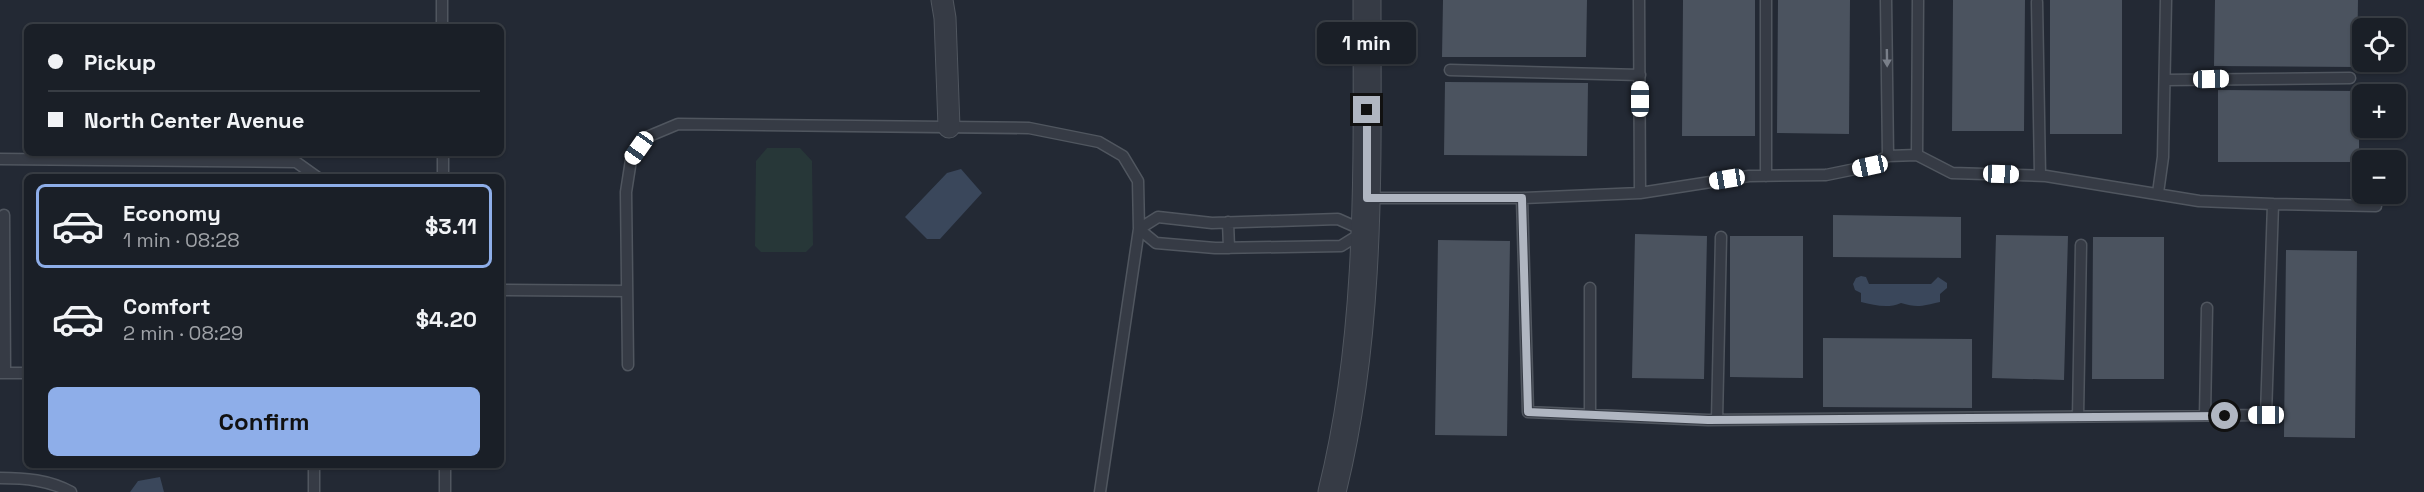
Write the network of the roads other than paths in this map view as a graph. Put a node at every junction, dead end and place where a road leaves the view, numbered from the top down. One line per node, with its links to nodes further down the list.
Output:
1 (442, 0): 10 (lane)
2 (943, 0): 15 (street)
3 (1368, 0): 26 (street)
4 (1639, 0): 12 (lane)
5 (1766, 0): 22 (lane)
6 (1886, 0): 18 (lane, one-way to 18)
7 (1918, 0): 16 (lane)
8 (2166, 0): 14 (lane)
9 (2037, 2): 23 (lane)
10 (442, 24)
11 (1450, 70): 12 (lane)
12 (1640, 75): 24 (lane)
13 (2350, 78): 14 (lane)
14 (2165, 80): 25 (lane)
15 (949, 127): 32 (lane); 39 (lane)
16 (1917, 154): 18 (lane); 23 (lane)
17 (443, 156): 21 (lane)
18 (1888, 156): 22 (lane)
19 (0, 159): 20 (lane)
20 (313, 174)
21 (443, 174)
22 (1766, 176): 24 (lane)
23 (2040, 176): 25 (lane)
24 (1640, 193): 27 (lane)
25 (2158, 193): 28 (lane)
26 (1367, 198): 27 (lane); 33 (street)
27 (1522, 198): 44 (lane)
28 (2272, 204): 29 (lane); 45 (lane)
29 (2376, 206)
30 (4, 215): 42 (lane)
31 (1228, 222): 32 (lane); 33 (lane); 36 (lane)
32 (1139, 229): 36 (lane); 54 (lane)
33 (1365, 231): 36 (lane); 55 (street)
34 (1721, 237): 47 (lane)
35 (2081, 246): 46 (lane)
36 (1229, 248)
37 (1590, 288): 44 (lane)
38 (504, 290): 39 (lane)
39 (627, 291): 41 (lane)
40 (2207, 308): 45 (lane)
41 (628, 365)
42 (2, 373): 43 (lane)
43 (24, 373)
44 (1590, 415): 47 (lane)
45 (2205, 416): 46 (lane)
46 (2078, 417): 47 (lane)
47 (1717, 420)
48 (314, 468): 52 (lane)
49 (445, 468): 53 (lane)
50 (0, 478): 51 (lane)
51 (71, 492)
52 (314, 492)
53 (445, 492)
54 (1100, 492)
55 (1332, 492)

